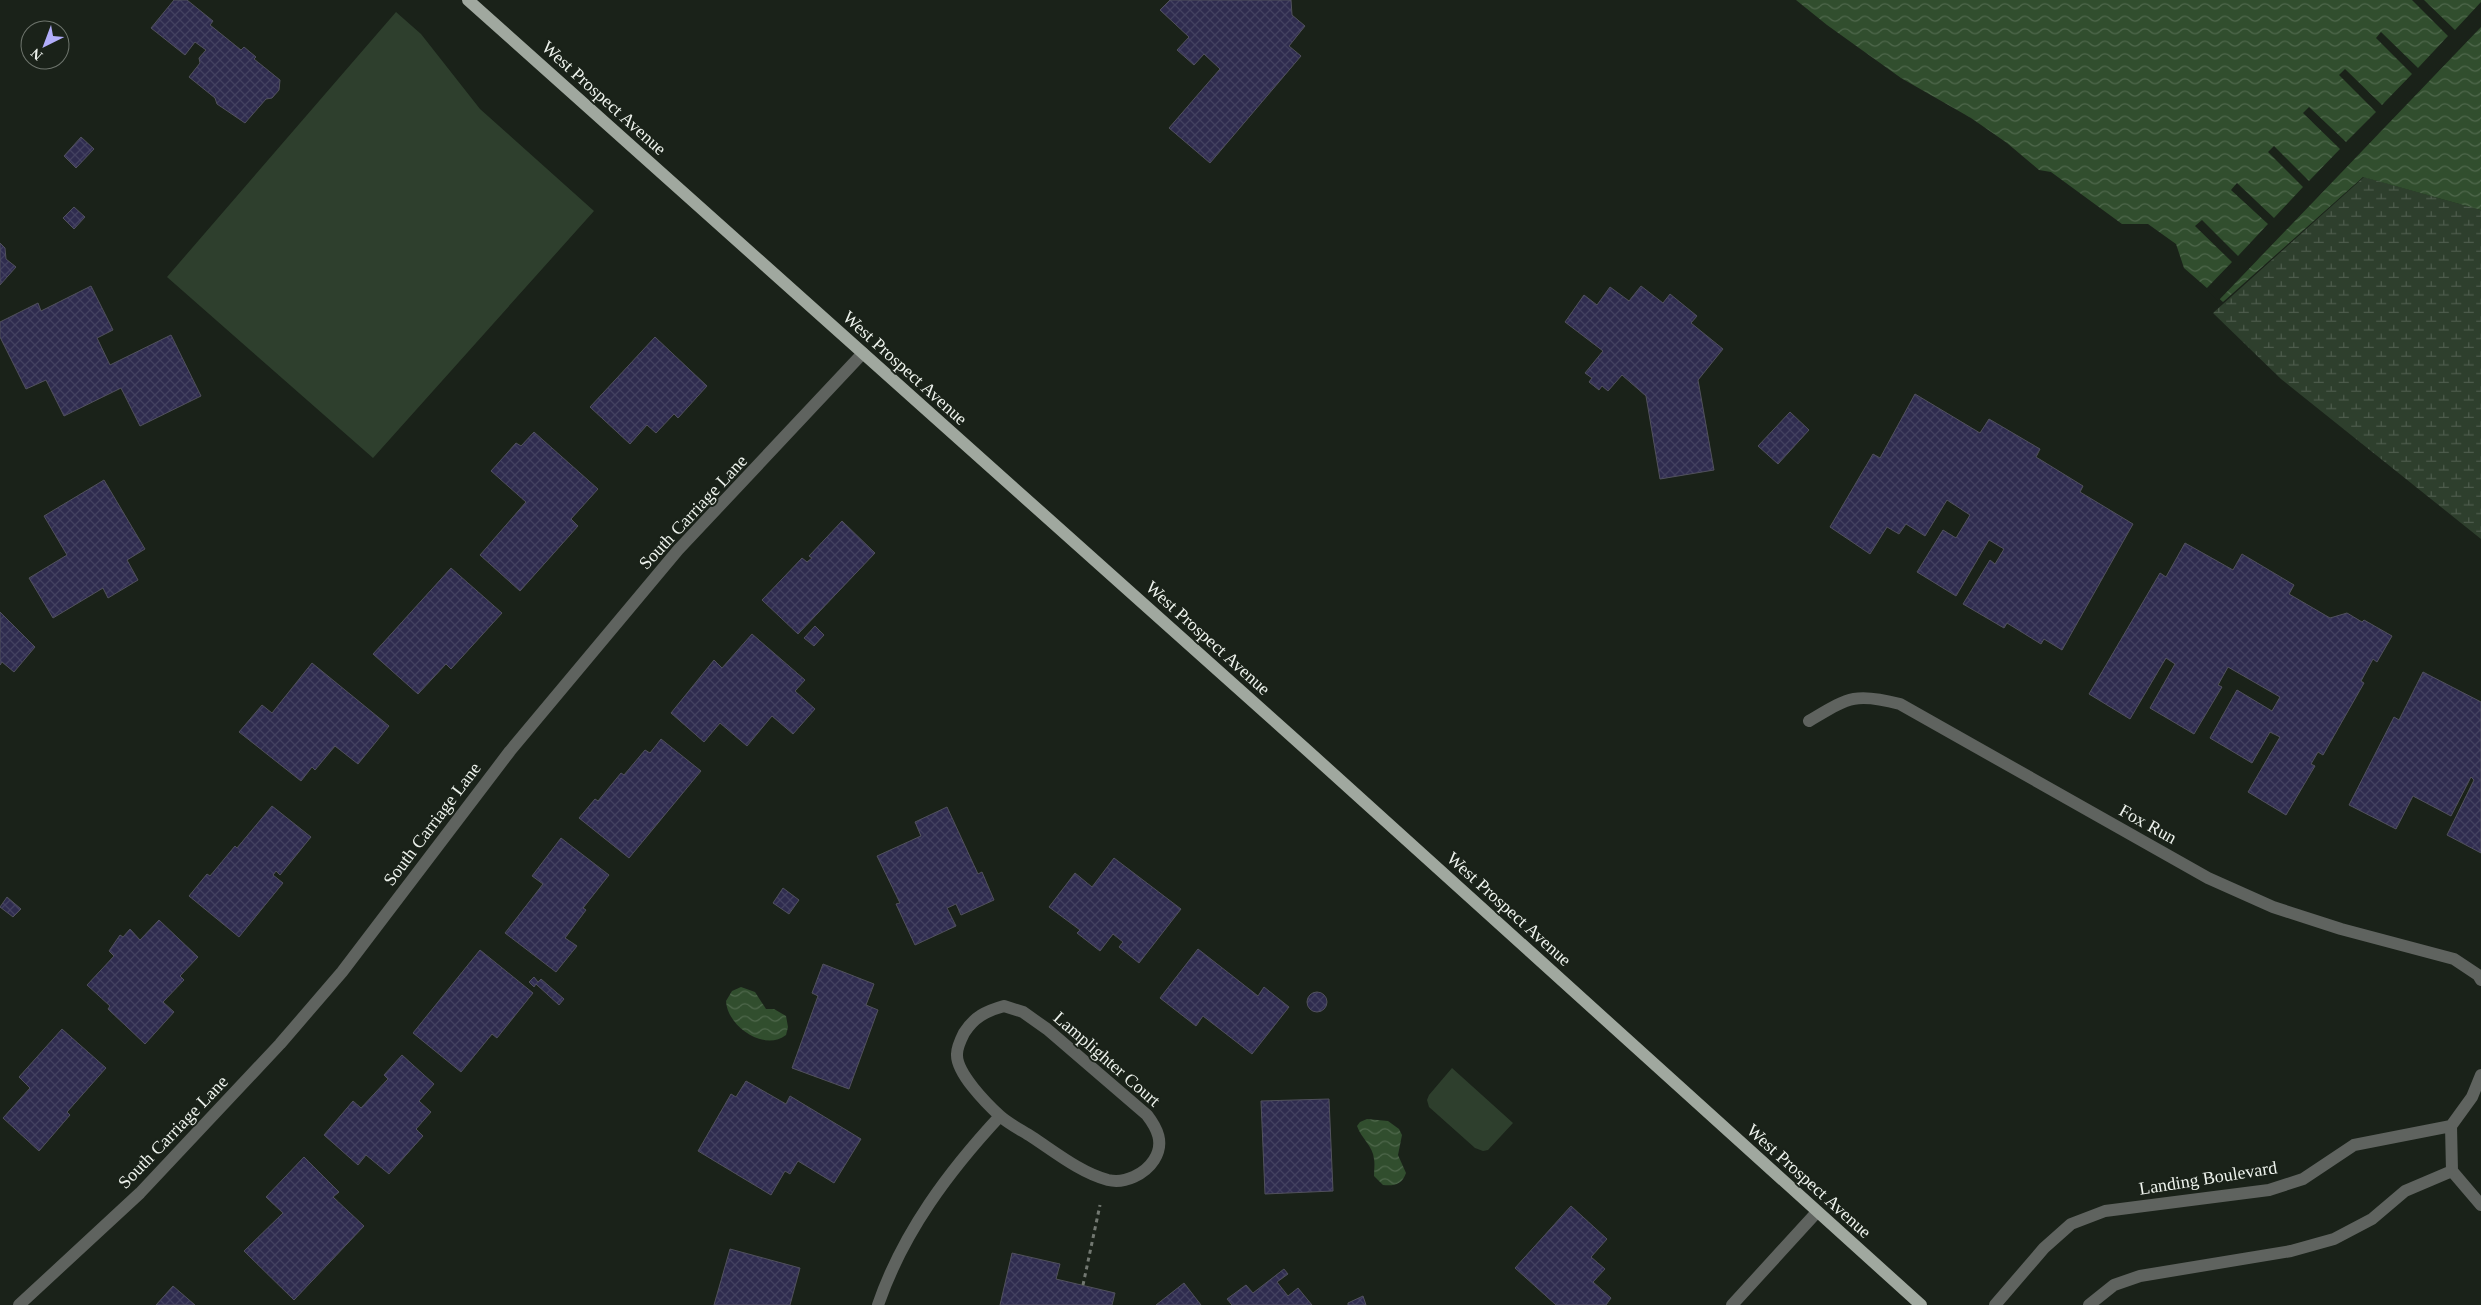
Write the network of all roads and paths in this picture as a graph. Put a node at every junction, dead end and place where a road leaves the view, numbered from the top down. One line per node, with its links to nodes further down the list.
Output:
1 (468, 0): 2 (main road, West Prospect Avenue)
2 (863, 353): 11 (main road, West Prospect Avenue); 13 (street, South Carriage Lane)
3 (1809, 721): 4 (street, Fox Run)
4 (2481, 980)
5 (2481, 1075): 7 (street)
6 (1000, 1116): 9 (street, Lamplighter Court); 9 (street, Lamplighter Court); 14 (street)
7 (2451, 1126): 8 (street); 17 (street, Landing Boulevard)
8 (2452, 1171): 10 (street); 18 (street)
9 (1108, 1180): 12 (path)
10 (2481, 1205)
11 (1817, 1212): 15 (street); 16 (main road, West Prospect Avenue)
12 (1083, 1285)
13 (19, 1305)
14 (878, 1305)
15 (1732, 1305)
16 (1921, 1305)
17 (1995, 1305)
18 (2089, 1305)

